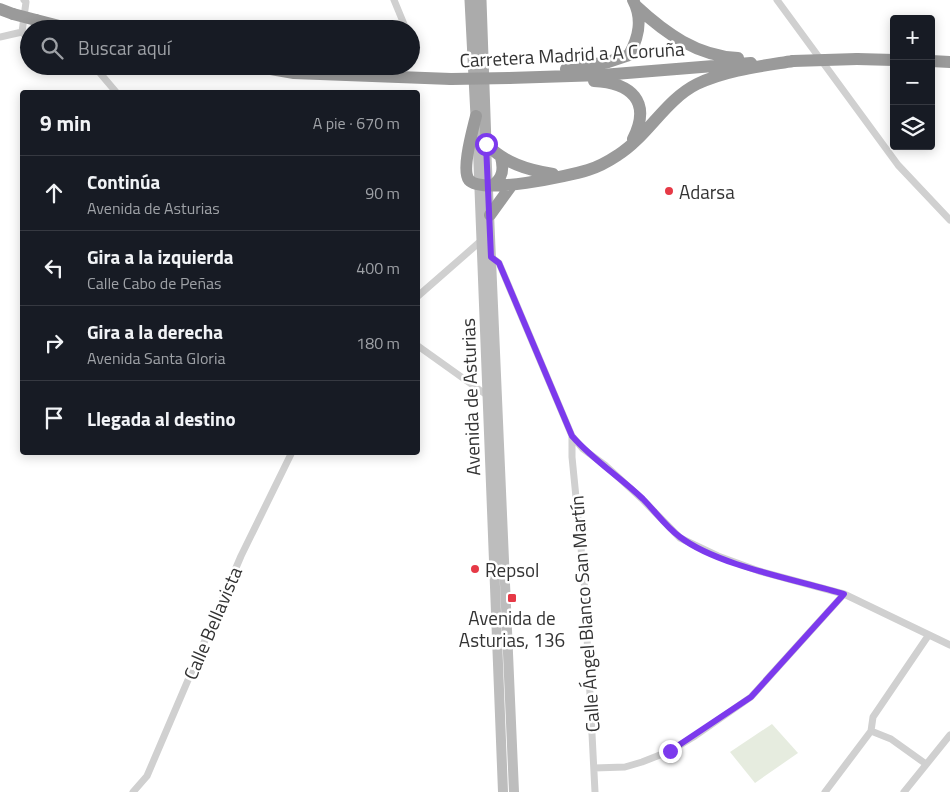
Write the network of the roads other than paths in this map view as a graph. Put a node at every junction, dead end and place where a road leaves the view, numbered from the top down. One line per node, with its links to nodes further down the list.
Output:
1 (394, 0): 10 (street)
2 (470, 0): 21 (main road)
3 (481, 0): 22 (main road, Avenida de Asturias)
4 (777, 0): 29 (street)
5 (26, 1): 8 (street)
6 (634, 3): 14 (highway); 19 (highway)
7 (0, 10): 9 (highway, bridge)
8 (24, 20)
9 (36, 20)
10 (402, 20)
11 (20, 32): 12 (street)
12 (0, 37)
13 (890, 60): 14 (highway, Carretera Madrid a A Coruña, bridge)
14 (793, 61): 19 (highway, Carretera Madrid a A Coruña); 23 (highway)
15 (935, 61): 16 (highway)
16 (950, 62)
17 (102, 75): 20 (street)
18 (346, 75): 19 (highway, Carretera Madrid a A Coruña, bridge)
19 (509, 78): 23 (highway)
20 (114, 90)
21 (476, 116): 26 (highway)
22 (486, 144): 24 (highway); 26 (main road, Avenida de Asturias)
23 (628, 148): 25 (highway)
24 (501, 158): 25 (highway); 26 (highway)
25 (561, 175): 27 (highway)
26 (487, 185): 27 (highway); 28 (main road, Avenida de Asturias); 30 (main road, Avenida de Asturias)
27 (511, 186): 28 (highway)
28 (490, 215): 31 (main road, Avenida de Asturias)
29 (950, 220)
30 (482, 240): 32 (street); 34 (main road, Avenida de Asturias)
31 (491, 257): 35 (street); 46 (main road, Avenida de Asturias)
32 (420, 294)
33 (420, 347): 34 (street)
34 (488, 396): 45 (main road, Avenida de Asturias)
35 (572, 436): 37 (street); 43 (street, Calle Ángel Blanco San Martín)
36 (291, 455): 44 (street, Calle Bellavista)
37 (844, 594): 38 (street); 43 (street)
38 (928, 636): 39 (street); 40 (street)
39 (950, 645)
40 (871, 731): 42 (street); 48 (street)
41 (950, 735): 42 (street)
42 (926, 764): 49 (street)
43 (594, 768): 47 (street, Calle Ángel Blanco San Martín)
44 (133, 792)
45 (503, 792)
46 (514, 792)
47 (595, 792)
48 (825, 792)
49 (904, 792)

